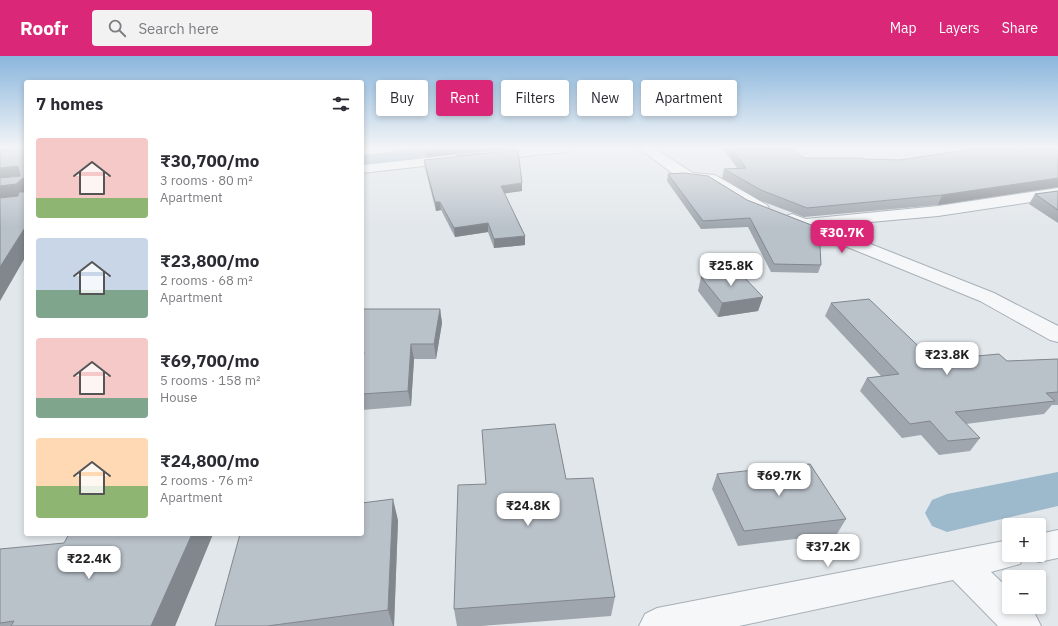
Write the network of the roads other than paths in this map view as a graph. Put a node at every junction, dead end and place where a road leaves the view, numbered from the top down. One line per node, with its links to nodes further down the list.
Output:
1 (686, 175): 3 (street)
2 (1058, 193): 3 (street)
3 (805, 224): 4 (street)
4 (1058, 335)
5 (1058, 544): 6 (street)
6 (1046, 547)
7 (1002, 555): 8 (street)
8 (959, 564): 9 (street); 10 (street)
9 (657, 626)
10 (1023, 626)

